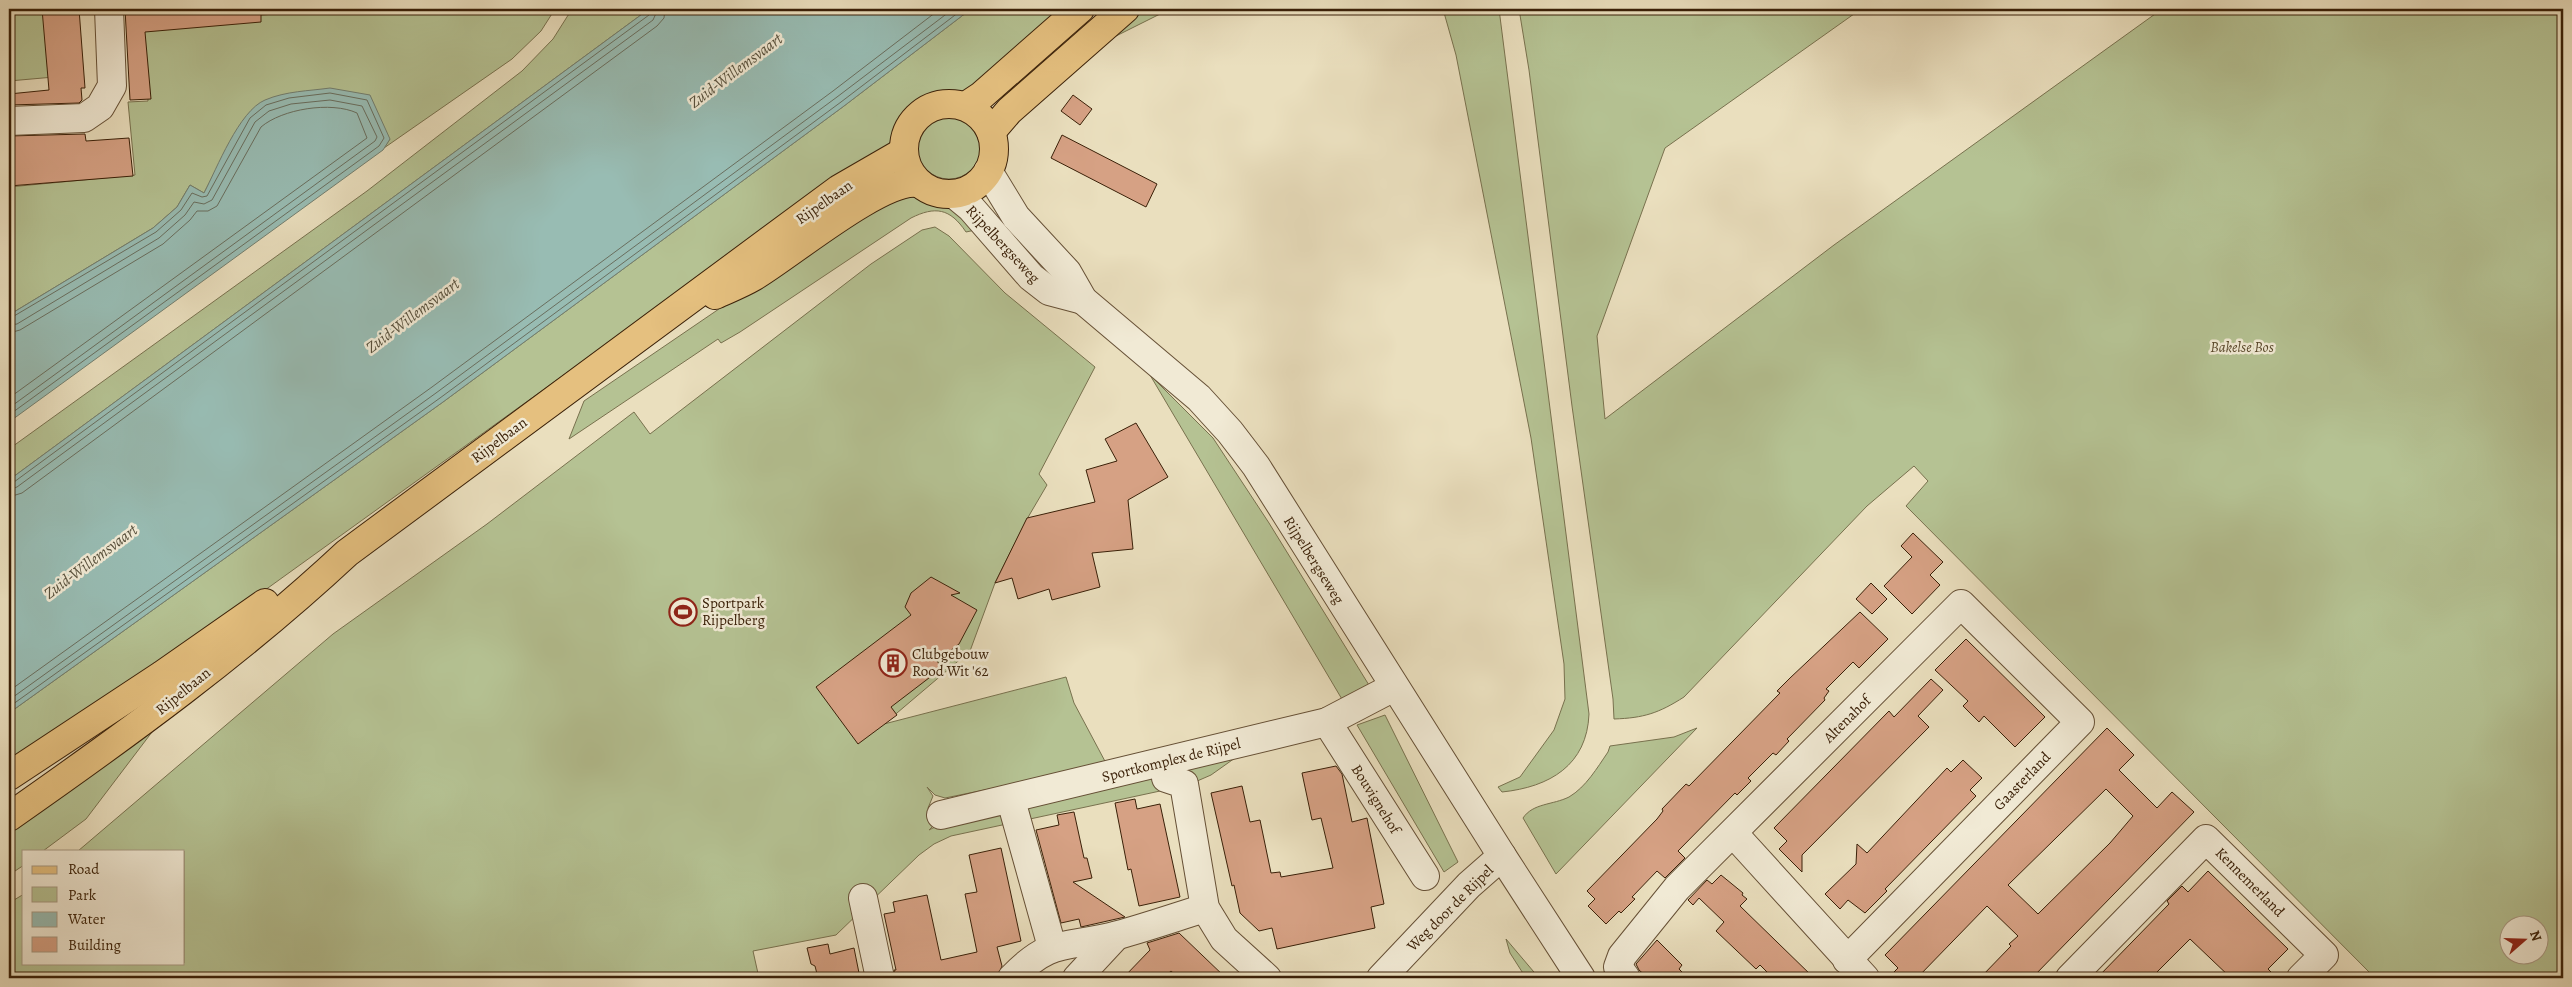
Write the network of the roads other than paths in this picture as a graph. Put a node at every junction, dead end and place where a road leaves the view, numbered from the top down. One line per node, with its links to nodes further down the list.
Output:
1 (109, 9): 5 (street)
2 (1080, 9): 4 (main road)
3 (1125, 9): 6 (main road)
4 (966, 106): 6 (main road); 7 (main road)
5 (9, 121)
6 (991, 132): 8 (main road)
7 (903, 152): 9 (main road); 12 (main road, Rijpelbaan)
8 (988, 171): 10 (main road); 11 (street, Rijpelbergseweg)
9 (917, 183): 10 (main road); 12 (main road, Rijpelbaan)
10 (954, 194): 11 (street, Rijpelbergseweg)
11 (1083, 300): 15 (street, Rijpelbergseweg)
12 (651, 327): 13 (main road, Rijpelbaan)
13 (347, 552): 17 (main road, Rijpelbaan); 21 (main road, Rijpelbaan)
14 (1961, 604): 22 (street, Altenahof); 29 (street, Gaasterland)
15 (1394, 687): 16 (street, Sportkomplex de Rijpel); 23 (street, Rijpelbergseweg)
16 (1328, 722): 20 (street, Sportkomplex de Rijpel); 24 (street, Bouvignehof)
17 (9, 776)
18 (1166, 778): 26 (street)
19 (1014, 811): 28 (street)
20 (941, 815)
21 (9, 817)
22 (1732, 833): 29 (street); 36 (street, Altenahof)
23 (1502, 856): 34 (street, Weg door de Rijpel); 35 (street, Weg door de Rijpel)
24 (1425, 876)
25 (863, 898): 30 (street)
26 (1206, 908): 27 (street); 33 (street)
27 (1116, 936): 28 (street); 32 (street)
28 (1052, 946): 31 (street)
29 (1856, 969)
30 (880, 978)
31 (1012, 978)
32 (1077, 978)
33 (1267, 978)
34 (1381, 978)
35 (1580, 978)
36 (1626, 978)
37 (2070, 978): 38 (street, Kennemerland)
38 (2301, 978)

